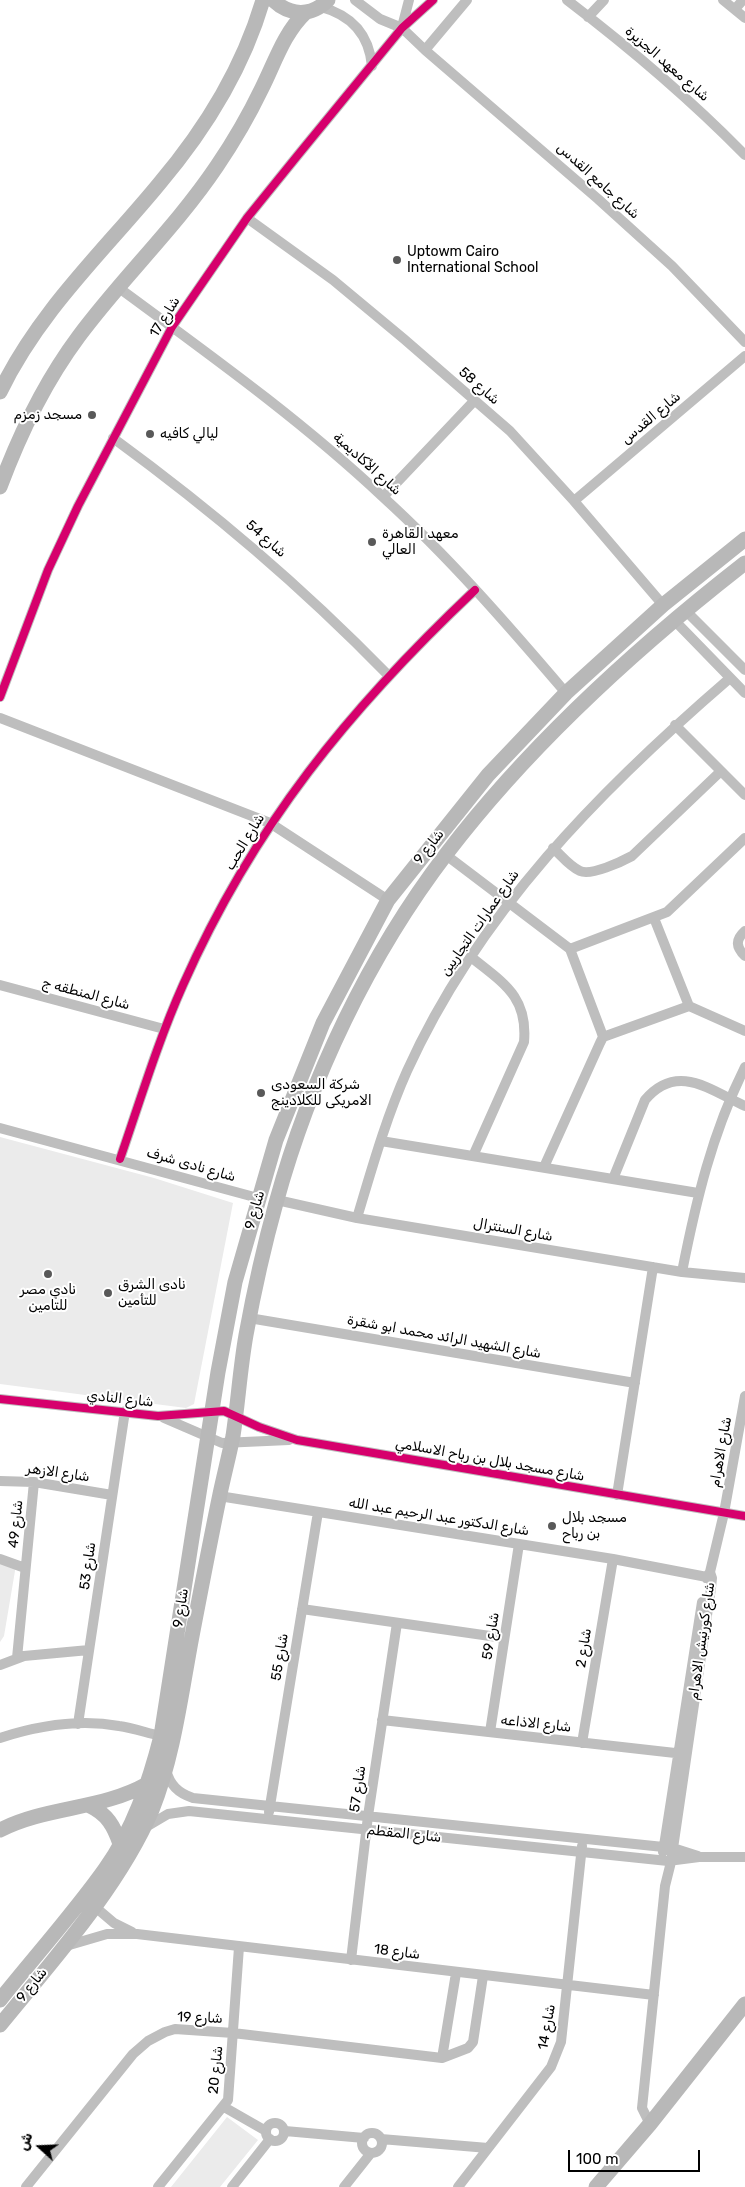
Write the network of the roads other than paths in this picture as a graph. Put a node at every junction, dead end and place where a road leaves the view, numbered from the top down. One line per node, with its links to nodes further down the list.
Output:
1 (263, 0): 25 (main road)
2 (273, 0): 13 (main road)
3 (355, 0): 16 (street)
4 (409, 0): 16 (street)
5 (433, 0): 16 (street, شارع 17)
6 (467, 0): 17 (street)
7 (567, 0): 14 (street, شارع معهد الجزيرة)
8 (604, 0): 14 (street)
9 (724, 0): 12 (street)
10 (743, 0): 12 (street)
11 (324, 3): 13 (main road); 18 (street)
12 (735, 9): 15 (street)
13 (306, 13): 21 (main road)
14 (588, 16): 19 (street, شارع معهد الجزيرة)
15 (745, 18)
16 (402, 28): 17 (street, شارع جامع القدس); 18 (street, شارع 17)
17 (425, 50): 23 (street, شارع جامع القدس)
18 (372, 66): 20 (street, شارع 17)
19 (745, 155)
20 (247, 218): 22 (street, شارع 17); 26 (street, شارع 58)
21 (119, 288): 22 (street, شارع الأكاديمية); 28 (main road)
22 (172, 327): 27 (street, شارع 17); 29 (street, شارع الأكاديمية)
23 (745, 342)
24 (745, 356): 30 (street, شارع القدس)
25 (0, 392)
26 (475, 400): 29 (street); 30 (street, شارع 58)
27 (113, 438): 37 (street, شارع 54); 41 (street, شارع 17)
28 (0, 487)
29 (383, 497): 33 (street, شارع الأكاديمية)
30 (574, 501): 34 (street, شارع 58)
31 (745, 539): 34 (main road, شارع 9)
32 (745, 563): 35 (main road, شارع 9)
33 (475, 590): 37 (street, شارع الحب); 39 (street, شارع الأكاديمية)
34 (663, 605): 39 (main road, شارع 9)
35 (680, 615): 36 (street); 38 (street); 49 (main road, شارع 9)
36 (745, 670)
37 (388, 675): 46 (street, شارع الحب)
38 (730, 678): 40 (street); 43 (street, شارع عمارات التجاريين)
39 (566, 693): 50 (main road, شارع 9)
40 (745, 693)
41 (0, 697)
42 (0, 718): 46 (street)
43 (675, 725): 44 (street); 48 (street, شارع عمارات التجاريين)
44 (721, 770): 45 (street); 48 (street)
45 (745, 795)
46 (270, 823): 50 (street); 59 (street, شارع الحب)
47 (745, 838): 52 (street)
48 (553, 848): 51 (street, شارع عمارات التجاريين)
49 (446, 855): 51 (street); 73 (main road, شارع 9)
50 (388, 900): 72 (main road, شارع 9)
51 (508, 901): 54 (street); 56 (street, شارع عمارات التجاريين)
52 (654, 918): 54 (street); 58 (street)
53 (745, 931): 55 (street)
54 (570, 949): 61 (street)
55 (745, 956)
56 (471, 957): 66 (street, شارع عمارات التجاريين); 67 (street)
57 (0, 985): 59 (street, شارع المنطقه ج)
58 (689, 1006): 60 (street); 61 (street)
59 (164, 1029): 68 (street, شارع الحب)
60 (745, 1031)
61 (602, 1037): 69 (street)
62 (745, 1067): 63 (street)
63 (730, 1099): 64 (street); 70 (street); 71 (street)
64 (745, 1106)
65 (0, 1128): 68 (street, شارع نادى شرف)
66 (381, 1141): 67 (street); 74 (street, شارع عمارات التجاريين)
67 (473, 1156): 69 (street)
68 (120, 1159): 72 (street, شارع نادى شرف)
69 (544, 1168): 70 (street)
70 (613, 1179): 71 (street)
71 (698, 1193): 76 (street)
72 (258, 1198): 79 (main road, شارع 9)
73 (277, 1200): 74 (street, شارع السنترال); 78 (main road, شارع 9)
74 (357, 1218): 75 (street, شارع السنترال)
75 (653, 1267): 76 (street, شارع السنترال); 81 (street)
76 (682, 1272): 77 (street, شارع السنترال)
77 (745, 1278)
78 (249, 1318): 80 (main road, شارع 9); 81 (street, شارع الشهيد الرائد محمد ابو شقرة)
79 (226, 1324): 80 (main road); 85 (main road, شارع 9)
80 (246, 1337): 87 (main road, شارع 9)
81 (635, 1382): 94 (street)
82 (745, 1396): 97 (street, شارع الاهرام)
83 (0, 1399): 84 (street, شارع النادي)
84 (125, 1411): 86 (street, شارع النادي); 93 (street, شارع 53)
85 (212, 1411): 86 (street, شارع النادي); 87 (street, شارع النادي); 88 (main road, شارع 9)
86 (158, 1416): 88 (street, شارع النادي)
87 (235, 1416): 89 (street, شارع مسجد بلال بن رباح الاسلامي); 90 (main road, شارع 9)
88 (207, 1437): 90 (street, شارع النادي); 113 (main road, شارع 9)
89 (298, 1440): 90 (street, شارع مسجد بلال بن رباح الاسلامي); 94 (street, شارع مسجد بلال بن رباح الاسلامي)
90 (232, 1442): 95 (main road, شارع 9)
91 (0, 1481): 92 (street, شارع الازهر)
92 (34, 1482): 93 (street, شارع الازهر); 102 (street, شارع 49)
93 (112, 1495): 107 (street, شارع 53)
94 (617, 1495): 97 (street, شارع مسجد بلال بن رباح الاسلامي)
95 (220, 1496): 96 (street, شارع الدكتور عبد الرحيم عبد الله); 117 (main road, شارع 9)
96 (318, 1512): 99 (street, شارع الدكتور عبد الرحيم عبد الله); 104 (street, شارع 55)
97 (724, 1512): 98 (street, شارع مسجد بلال بن رباح الاسلامي); 103 (street, شارع الاهرام)
98 (745, 1516)
99 (519, 1544): 101 (street, شارع الدكتور عبد الرحيم عبد الله); 106 (street, شارع 59)
100 (0, 1559): 102 (street)
101 (613, 1559): 103 (street, شارع الدكتور عبد الرحيم عبد الله); 115 (street, شارع 2)
102 (25, 1568): 108 (street, شارع 49)
103 (709, 1576): 116 (street, شارع كورنيش الاهرام)
104 (302, 1609): 105 (street); 120 (street, شارع 55)
105 (397, 1623): 106 (street); 110 (street, شارع 57)
106 (504, 1638): 112 (street, شارع 59)
107 (89, 1650): 108 (street); 111 (street, شارع 53)
108 (17, 1658): 109 (street)
109 (0, 1664)
110 (382, 1720): 112 (street, شارع الاذاعه); 121 (street, شارع 57)
111 (78, 1724): 113 (street); 114 (street)
112 (490, 1732): 115 (street, شارع الاذاعه)
113 (161, 1736): 118 (main road, شارع 9)
114 (0, 1738)
115 (582, 1742): 116 (street, شارع الاذاعه)
116 (682, 1754): 128 (street, شارع كورنيش الاهرام)
117 (166, 1770): 120 (street, شارع المقطم); 125 (main road, شارع 9)
118 (147, 1784): 119 (main road); 127 (main road, شارع 9)
119 (90, 1806): 123 (main road); 127 (main road)
120 (270, 1806): 121 (street, شارع المقطم); 122 (street, شارع 55)
121 (368, 1816): 124 (street, شارع 57); 126 (street, شارع المقطم)
122 (268, 1819): 124 (street, شارع المقطم); 125 (street, شارع المقطم)
123 (0, 1830)
124 (366, 1830): 129 (street, شارع المقطم); 137 (street, شارع 57)
125 (142, 1831): 133 (main road, شارع 9)
126 (582, 1839): 128 (street, شارع المقطم); 129 (street, شارع 14)
127 (120, 1844): 142 (main road, شارع 9)
128 (668, 1847): 130 (street); 132 (street, شارع كورنيش الاهرام)
129 (582, 1852): 132 (street, شارع المقطم); 140 (street, شارع 14)
130 (699, 1857): 131 (street); 132 (street)
131 (745, 1857)
132 (666, 1861): 141 (street, شارع كورنيش الاهرام)
133 (94, 1906): 134 (street, شارع 18); 136 (main road, شارع 9)
134 (138, 1934): 135 (street, شارع 18); 136 (street, شارع 18)
135 (239, 1947): 137 (street, شارع 18); 145 (street, شارع 20)
136 (63, 1948): 144 (main road, شارع 9)
137 (352, 1960): 138 (street, شارع 18)
138 (456, 1973): 139 (street, شارع 18); 146 (street)
139 (483, 1976): 140 (street, شارع 18); 146 (street, شارع 19)
140 (568, 1986): 141 (street, شارع 18); 153 (street, شارع 14)
141 (654, 1996): 148 (street, شارع كورنيش الاهرام)
142 (0, 2000)
143 (745, 2004): 148 (main road)
144 (0, 2025)
145 (233, 2033): 146 (street, شارع 19); 147 (street, شارع 20); 155 (street, شارع 19)
146 (442, 2058)
147 (224, 2107): 150 (street, شارع 20); 156 (street, شارع 20)
148 (650, 2124): 160 (main road)
149 (284, 2131): 150 (street); 150 (street); 151 (street)
150 (268, 2135): 157 (street)
151 (364, 2138): 152 (street); 154 (street)
152 (381, 2139): 153 (street); 154 (street)
153 (488, 2148): 159 (street, شارع 14)
154 (371, 2152): 158 (street)
155 (26, 2187)
156 (158, 2187)
157 (232, 2187)
158 (344, 2187)
159 (458, 2187)
160 (596, 2187)

